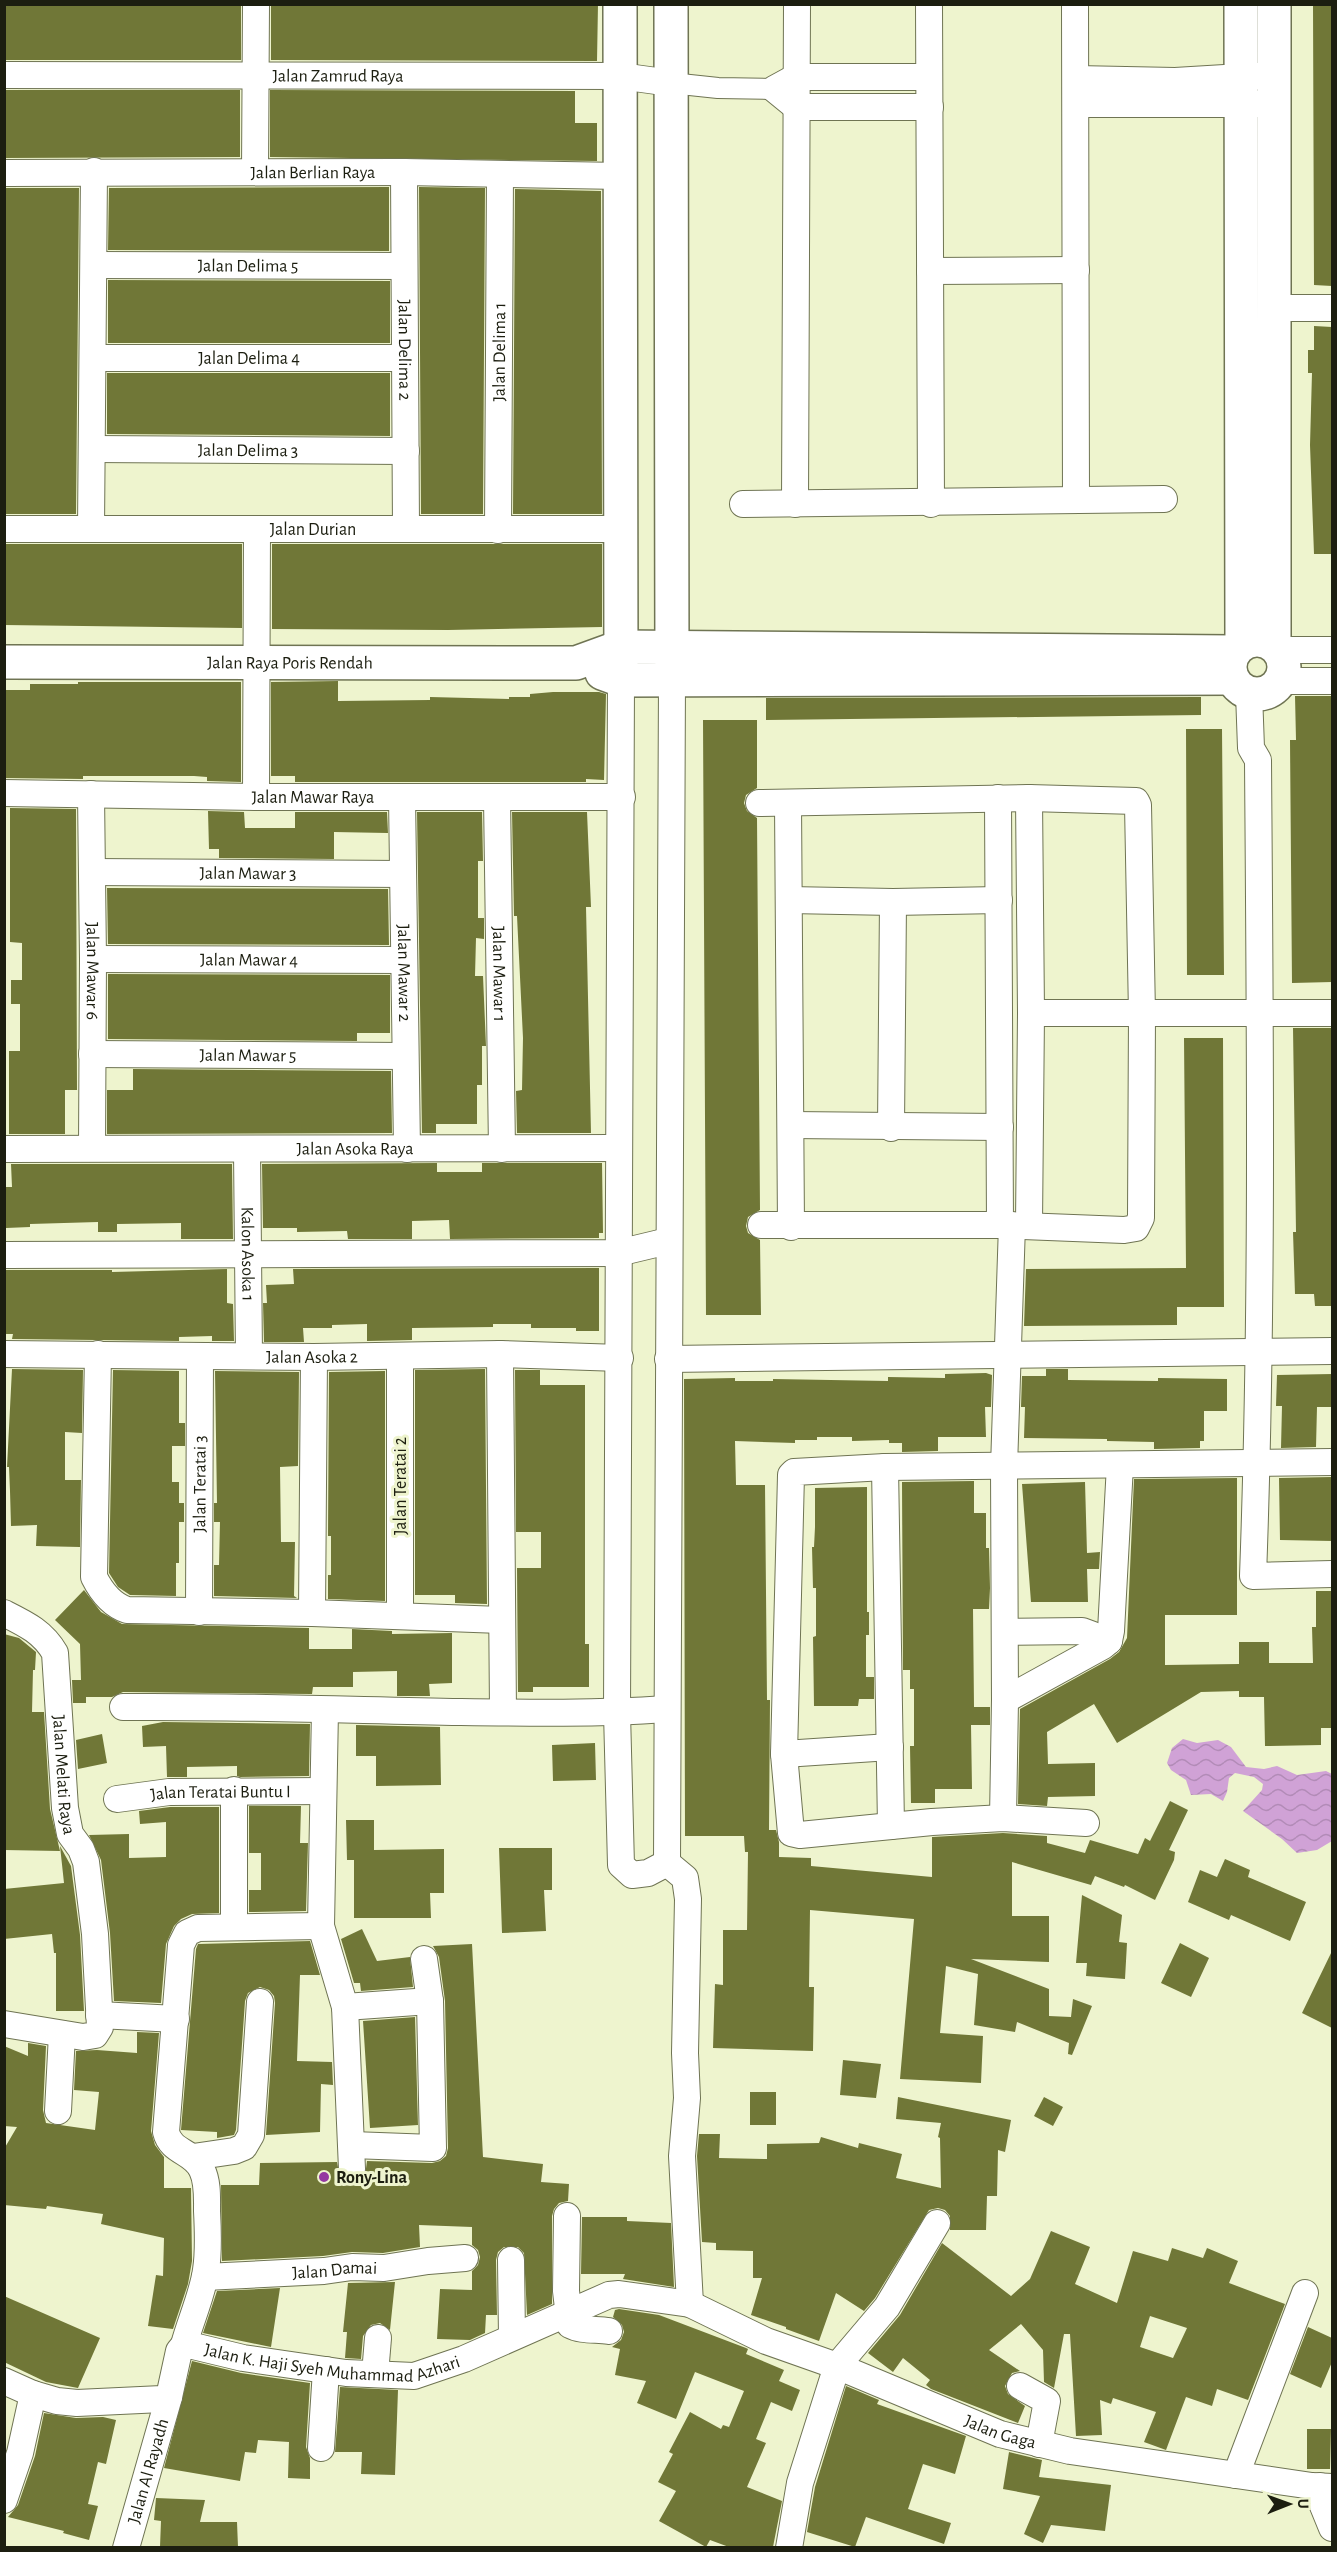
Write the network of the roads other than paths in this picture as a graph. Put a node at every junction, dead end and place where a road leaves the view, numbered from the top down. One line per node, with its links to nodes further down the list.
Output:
1 (256, 4): 10 (street)
2 (620, 4): 11 (street)
3 (671, 4): 13 (street)
4 (797, 4): 14 (street)
5 (929, 4): 12 (street)
6 (1075, 4): 16 (street)
7 (1241, 4): 15 (street)
8 (1274, 4): 15 (street)
9 (4, 75): 10 (street, Jalan Zamrud Raya)
10 (255, 75): 11 (street, Jalan Zamrud Raya); 20 (street)
11 (620, 76): 13 (street, Jalan Zamrud Raya); 24 (street)
12 (929, 77): 14 (street); 18 (street)
13 (671, 83): 14 (street); 50 (street)
14 (785, 83): 17 (street)
15 (1259, 90): 16 (street); 29 (street); 52 (street)
16 (1076, 91): 27 (street)
17 (796, 107): 18 (street); 38 (street)
18 (930, 107): 28 (street)
19 (94, 171): 20 (street, Jalan Berlian Raya); 22 (street, Jalan Berlian Raya); 25 (street)
20 (255, 172): 21 (street, Jalan Berlian Raya)
21 (404, 172): 23 (street, Jalan Berlian Raya); 26 (street, Jalan Delima 2)
22 (4, 173)
23 (500, 174): 24 (street, Jalan Berlian Raya); 45 (street, Jalan Delima 1)
24 (621, 176): 42 (street)
25 (94, 265): 26 (street, Jalan Delima 5); 31 (street)
26 (404, 266): 32 (street, Jalan Delima 2)
27 (1076, 270): 28 (street); 36 (street)
28 (930, 271): 39 (street)
29 (1275, 308): 30 (street); 52 (street)
30 (1332, 308)
31 (93, 358): 32 (street, Jalan Delima 4); 33 (street)
32 (405, 358): 34 (street, Jalan Delima 2)
33 (92, 449): 34 (street, Jalan Delima 3); 43 (street)
34 (406, 451): 41 (street, Jalan Delima 2)
35 (1164, 499): 36 (street)
36 (1076, 500): 39 (street)
37 (743, 504): 38 (street)
38 (795, 504): 39 (street)
39 (931, 504)
40 (4, 529): 43 (street, Jalan Durian)
41 (406, 529): 44 (street, Jalan Durian); 45 (street, Jalan Durian)
42 (620, 529): 45 (street, Jalan Durian); 46 (street)
43 (91, 530): 44 (street, Jalan Durian)
44 (257, 530): 51 (street)
45 (498, 530)
46 (620, 647): 49 (street, Jalan Raya Poris Rendah); 50 (street); 53 (street)
47 (1332, 650): 52 (street)
48 (4, 662): 51 (street, Jalan Raya Poris Rendah)
49 (576, 663): 51 (street, Jalan Raya Poris Rendah); 53 (street, Jalan Raya Poris Rendah)
50 (672, 663): 52 (street); 53 (street); 90 (street)
51 (255, 664): 57 (street)
52 (1257, 667): 54 (street); 73 (street)
53 (621, 680): 59 (street)
54 (1332, 681)
55 (4, 793): 56 (street, Jalan Mawar Raya)
56 (91, 794): 57 (street, Jalan Mawar Raya); 65 (street, Jalan Mawar 6)
57 (256, 797): 58 (street, Jalan Mawar Raya)
58 (402, 797): 60 (street, Jalan Mawar Raya); 66 (street, Jalan Mawar 2)
59 (622, 797): 60 (street, Jalan Mawar Raya); 82 (street)
60 (497, 798): 85 (street, Jalan Mawar 1)
61 (998, 798): 62 (street); 64 (street); 68 (street)
62 (1029, 798): 72 (street); 75 (street)
63 (759, 803): 64 (street)
64 (788, 803): 67 (street)
65 (92, 872): 66 (street, Jalan Mawar 3); 70 (street, Jalan Mawar 6)
66 (403, 874): 71 (street, Jalan Mawar 2)
67 (789, 900): 69 (street); 78 (street)
68 (999, 900): 69 (street); 79 (street)
69 (893, 902): 80 (street)
70 (93, 959): 71 (street, Jalan Mawar 4); 76 (street, Jalan Mawar 6)
71 (404, 960): 77 (street, Jalan Mawar 2)
72 (1031, 1013): 75 (street); 88 (street)
73 (1260, 1013): 74 (street); 75 (street); 95 (street)
74 (1332, 1013)
75 (1142, 1014): 88 (street)
76 (92, 1054): 77 (street, Jalan Mawar 5); 81 (street, Jalan Mawar 6)
77 (405, 1056): 84 (street, Jalan Mawar 2)
78 (791, 1125): 80 (street); 89 (street)
79 (1000, 1127): 80 (street); 88 (street)
80 (891, 1128)
81 (92, 1148): 83 (street, Jalan Asoka Raya); 86 (street, Jalan Asoka Raya)
82 (618, 1148): 85 (street, Jalan Asoka Raya); 92 (street)
83 (4, 1149)
84 (407, 1149): 85 (street, Jalan Asoka Raya); 86 (street, Jalan Asoka Raya)
85 (502, 1149)
86 (247, 1150): 91 (street, Kalon Asoka 1)
87 (761, 1225): 89 (street)
88 (1014, 1225): 89 (street); 99 (street)
89 (791, 1227)
90 (668, 1241): 92 (street); 105 (street)
91 (248, 1253): 92 (street); 93 (street); 101 (street, Kalon Asoka 1)
92 (618, 1253): 104 (street)
93 (4, 1255)
94 (1332, 1351): 95 (street)
95 (1260, 1352): 99 (street); 107 (street)
96 (4, 1354): 97 (street, Jalan Asoka 2)
97 (98, 1354): 100 (street, Jalan Asoka 2); 112 (street)
98 (500, 1354): 102 (street, Jalan Asoka 2); 104 (street, Jalan Asoka 2); 116 (street)
99 (1009, 1354): 105 (street); 110 (street)
100 (200, 1356): 101 (street, Jalan Asoka 2); 112 (street, Jalan Teratai 3)
101 (249, 1356): 103 (street, Jalan Asoka 2)
102 (400, 1356): 103 (street, Jalan Asoka 2); 115 (street, Jalan Teratai 2)
103 (314, 1357): 113 (street)
104 (620, 1358): 124 (street)
105 (668, 1359): 121 (street)
106 (1332, 1462): 107 (street)
107 (1258, 1463): 108 (street); 111 (street)
108 (1120, 1465): 110 (street); 118 (street)
109 (885, 1467): 110 (street); 125 (street); 126 (street)
110 (1004, 1467): 117 (street)
111 (1332, 1574)
112 (200, 1612): 113 (street)
113 (312, 1612): 115 (street)
114 (4, 1613): 141 (street, Jalan Melati Raya)
115 (400, 1616): 116 (street)
116 (501, 1620): 123 (street)
117 (1005, 1632): 118 (street); 119 (street)
118 (1108, 1641): 119 (street)
119 (1005, 1700): 130 (street)
120 (123, 1707): 122 (street)
121 (666, 1709): 124 (street); 133 (street)
122 (325, 1710): 123 (street); 128 (street)
123 (503, 1712): 124 (street)
124 (617, 1713): 133 (street)
125 (890, 1747): 126 (street); 132 (street)
126 (784, 1754): 132 (street)
127 (234, 1790): 128 (street, Jalan Teratai Buntu I); 129 (street, Jalan Teratai Buntu I); 134 (street)
128 (322, 1791): 135 (street)
129 (117, 1799)
130 (1003, 1818): 131 (street); 132 (street)
131 (1086, 1823)
132 (891, 1826)
133 (667, 1863): 152 (street)
134 (234, 1926): 135 (street); 140 (street)
135 (321, 1926): 139 (street)
136 (424, 1959): 137 (street)
137 (429, 2001): 139 (street); 139 (street)
138 (260, 2002): 145 (street)
139 (345, 2007)
140 (176, 2019): 141 (street); 145 (street)
141 (99, 2021): 143 (street)
142 (4, 2024): 143 (street)
143 (62, 2034): 144 (street)
144 (58, 2111)
145 (193, 2157): 150 (street)
146 (567, 2216): 153 (street)
147 (937, 2223): 158 (street)
148 (465, 2258): 150 (street, Jalan Damai)
149 (511, 2260): 155 (street)
150 (205, 2277): 157 (street)
151 (1305, 2294): 167 (street)
152 (690, 2304): 153 (street, Jalan K. Haji Syeh Muhammad Azhari); 158 (street, Jalan Gaga)
153 (567, 2313): 154 (street); 155 (street, Jalan K. Haji Syeh Muhammad Azhari)
154 (609, 2331)
155 (512, 2337): 160 (street, Jalan K. Haji Syeh Muhammad Azhari)
156 (378, 2338): 160 (street)
157 (184, 2345): 159 (street, Jalan K. Haji Syeh Muhammad Azhari); 164 (street, Jalan K. Haji Syeh Muhammad Azhari)
158 (837, 2366): 165 (street, Jalan Gaga); 172 (street)
159 (326, 2370): 160 (street, Jalan K. Haji Syeh Muhammad Azhari); 166 (street)
160 (375, 2374)
161 (4, 2381): 163 (street)
162 (1020, 2386): 165 (street)
163 (33, 2394): 164 (street); 169 (street)
164 (169, 2397): 171 (street, Jalan Al Rayadh)
165 (1040, 2444): 167 (street, Jalan Gaga)
166 (321, 2448)
167 (1236, 2475): 168 (street, Jalan Gaga)
168 (1326, 2487): 170 (street)
169 (4, 2500)
170 (1332, 2528)
171 (126, 2547)
172 (789, 2547)

